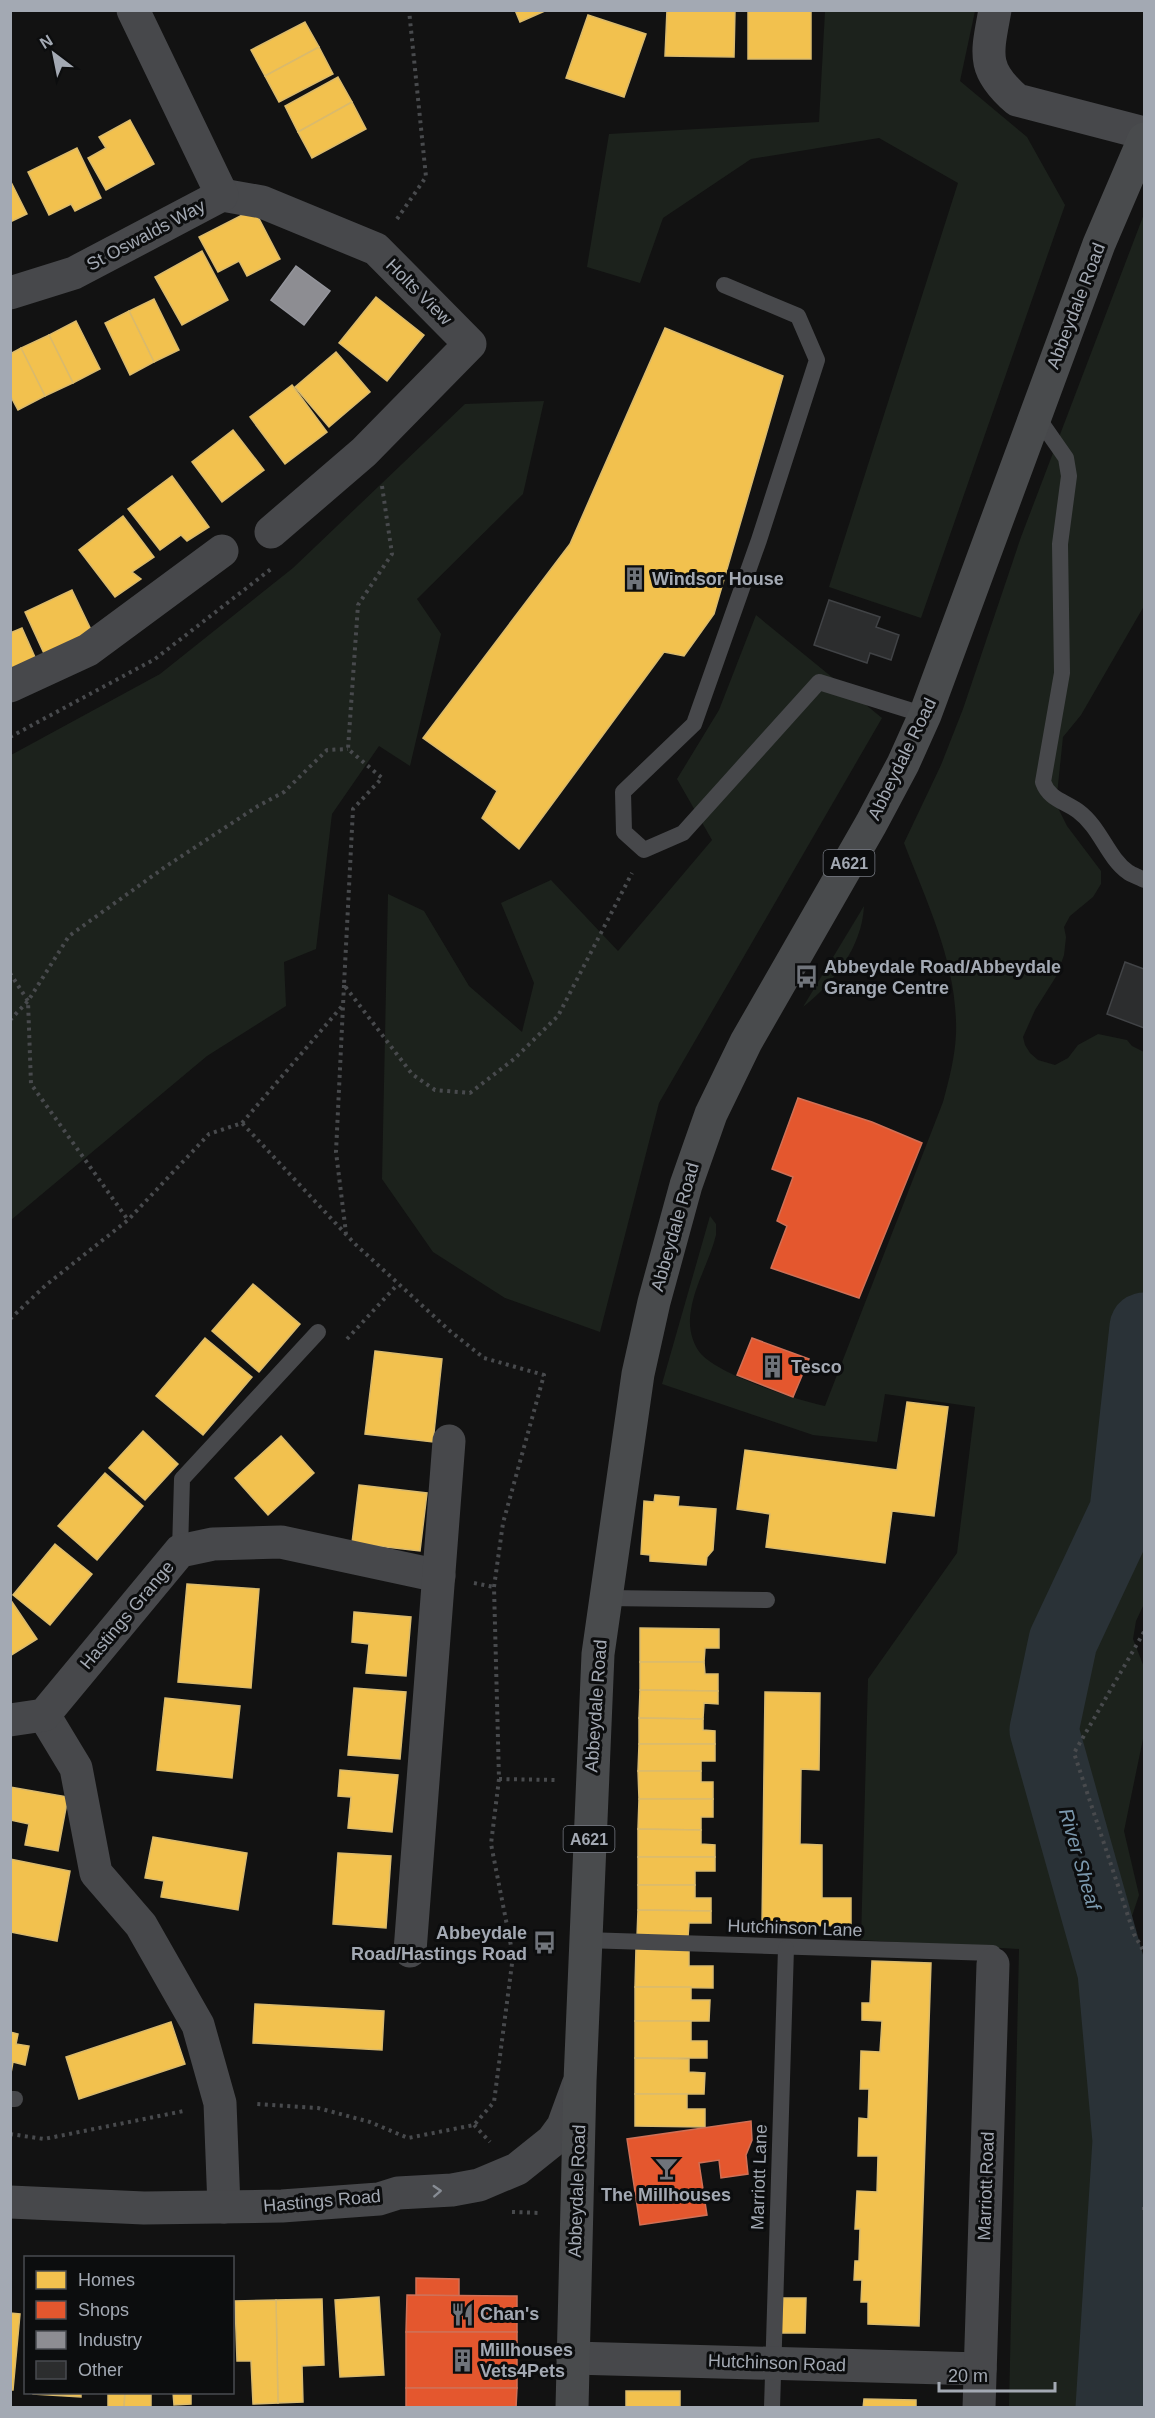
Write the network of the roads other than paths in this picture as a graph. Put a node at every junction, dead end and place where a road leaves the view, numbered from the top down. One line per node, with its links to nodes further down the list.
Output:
1 (133, 10): 5 (street, St Oswalds Way)
2 (995, 10): 3 (street)
3 (1144, 133)
4 (1144, 139): 8 (main road, Abbeydale Road / A621)
5 (222, 195): 7 (street, St Oswalds Way); 9 (street, Holts View)
6 (724, 285): 12 (lane)
7 (10, 293)
8 (1036, 415): 12 (main road, Abbeydale Road / A621); 13 (lane)
9 (271, 532)
10 (222, 551): 11 (street)
11 (10, 686)
12 (925, 715): 18 (main road, Abbeydale Road / A621)
13 (1144, 880)
14 (318, 1332): 16 (lane)
15 (449, 1441): 17 (street)
16 (180, 1551): 17 (street, Hastings Grange); 20 (street, Hastings Grange)
17 (439, 1576): 24 (street)
18 (605, 1598): 19 (lane); 22 (main road, Abbeydale Road / A621)
19 (767, 1600)
20 (44, 1715): 21 (street); 28 (street)
21 (10, 1720)
22 (585, 1940): 23 (lane, Hutchinson Lane); 26 (main road, Abbeydale Road / A621)
23 (786, 1948): 25 (lane, Hutchinson Lane); 30 (lane, Marriott Lane)
24 (410, 1951)
25 (993, 1964): 31 (street, Marriott Road)
26 (580, 2081): 28 (street, Hastings Road, one-way to 26); 29 (main road, Abbeydale Road / A621)
27 (10, 2202): 28 (street, Hastings Road)
28 (224, 2207)
29 (573, 2358): 30 (street, Hutchinson Road); 32 (main road, Abbeydale Road / A621)
30 (773, 2363): 31 (street, Hutchinson Road); 33 (lane, Marriott Lane)
31 (980, 2369): 34 (street, Marriott Road)
32 (572, 2408)
33 (772, 2408)
34 (979, 2408)

